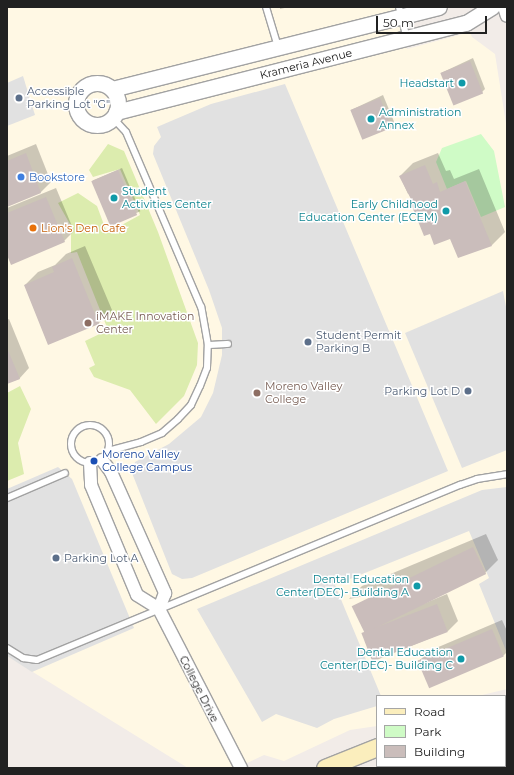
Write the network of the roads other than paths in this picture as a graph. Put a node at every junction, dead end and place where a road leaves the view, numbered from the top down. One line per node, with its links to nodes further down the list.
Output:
1 (266, 7): 8 (lane)
2 (440, 7): 5 (street, Krameria Avenue)
3 (492, 7): 7 (street, Krameria Avenue)
4 (504, 7): 6 (street)
5 (400, 12): 7 (lane); 8 (street, Krameria Avenue)
6 (507, 16)
7 (407, 38): 10 (street, Krameria Avenue)
8 (278, 47): 9 (street, Krameria Avenue)
9 (112, 89): 10 (street); 10 (street)
10 (115, 115): 12 (lane)
11 (228, 344): 12 (lane)
12 (208, 346): 13 (lane)
13 (100, 458): 13 (lane); 17 (street); 17 (street, College Drive)
14 (65, 473): 16 (lane)
15 (507, 474): 17 (lane)
16 (7, 498)
17 (159, 609): 18 (lane); 20 (street, College Drive)
18 (7, 648)
19 (376, 747): 21 (main road)
20 (241, 768)
21 (324, 768)

